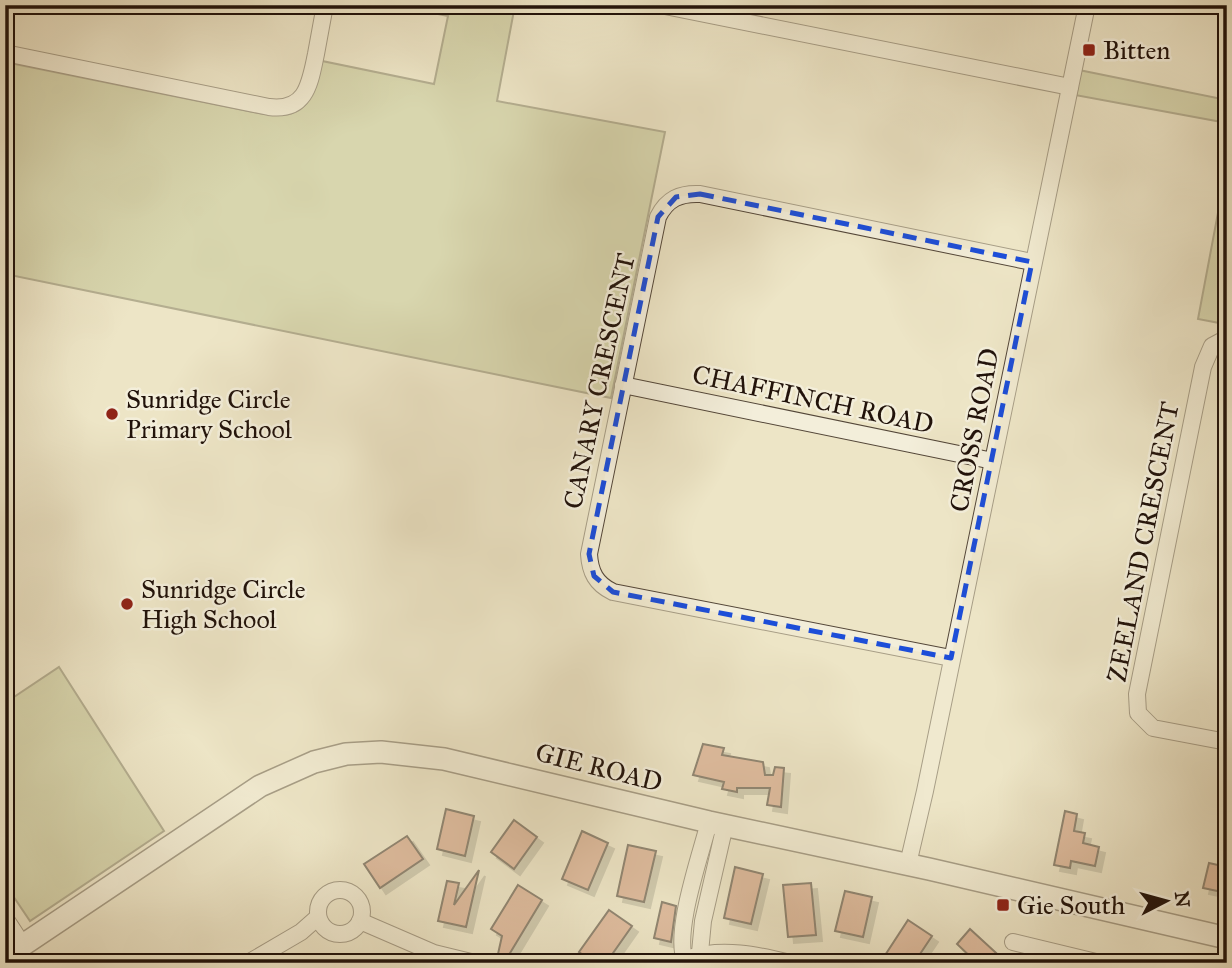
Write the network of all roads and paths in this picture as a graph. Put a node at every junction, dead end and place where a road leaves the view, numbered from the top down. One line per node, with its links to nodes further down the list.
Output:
1 (326, 5): 4 (street)
2 (660, 5): 5 (street)
3 (1087, 5): 5 (street, CROSS ROAD)
4 (5, 52)
5 (1070, 88): 6 (street, CROSS ROAD)
6 (1032, 262): 8 (street, CANARY CRESCENT); 9 (street, CROSS ROAD)
7 (1227, 338): 11 (street, ZEELAND CRESCENT)
8 (623, 385): 9 (street, CHAFFINCH ROAD); 10 (street, CANARY CRESCENT)
9 (993, 461): 10 (street, CROSS ROAD)
10 (951, 658): 13 (street, CROSS ROAD)
11 (1227, 742)
12 (717, 824): 13 (street, GIE ROAD); 19 (street, GIE ROAD); 20 (street)
13 (908, 864): 17 (street, GIE ROAD)
14 (318, 917): 16 (street); 16 (street); 21 (street)
15 (5, 918): 19 (street)
16 (360, 921): 22 (street)
17 (1227, 938)
18 (1013, 942): 24 (street)
19 (14, 950)
20 (690, 960): 23 (street)
21 (247, 963)
22 (475, 963)
23 (790, 963)
24 (1100, 963)

